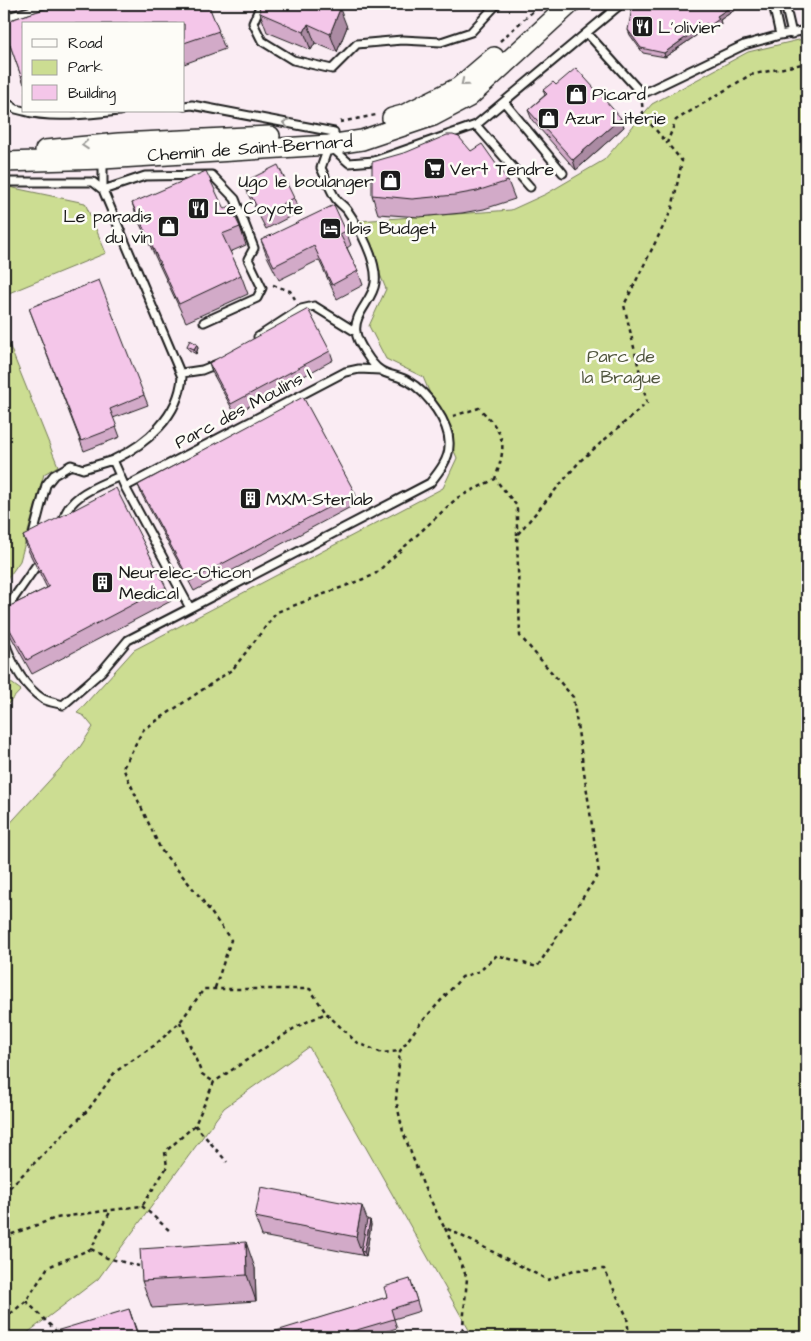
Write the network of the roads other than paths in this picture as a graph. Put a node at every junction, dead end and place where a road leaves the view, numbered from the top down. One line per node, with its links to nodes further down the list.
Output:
1 (53, 4): 9 (lane)
2 (261, 4): 3 (lane)
3 (497, 4)
4 (552, 4): 21 (main road, Chemin de Saint-Bernard, one-way to 21)
5 (570, 4): 21 (main road, Chemin de Saint-Bernard)
6 (621, 4): 11 (lane)
7 (773, 4): 13 (lane)
8 (785, 4): 12 (lane)
9 (4, 18)
10 (807, 30): 12 (lane)
11 (586, 33): 13 (lane); 15 (lane)
12 (792, 34): 13 (lane)
13 (780, 35)
14 (4, 101): 17 (lane)
15 (504, 102): 20 (lane); 26 (lane)
16 (185, 106): 21 (lane, one-way to 16)
17 (22, 110)
18 (32, 112): 19 (lane)
19 (108, 112)
20 (476, 125): 21 (lane); 28 (lane)
21 (332, 139): 22 (main road, Chemin de Saint-Bernard); 24 (main road, Chemin de Saint-Bernard); 31 (lane)
22 (119, 143): 23 (main road, Chemin de Saint-Bernard, one-way to 23); 24 (main road)
23 (4, 155)
24 (103, 159): 25 (main road, Chemin de Saint-Bernard); 29 (lane)
25 (4, 162)
26 (563, 173)
27 (4, 182): 29 (lane)
28 (530, 187)
29 (104, 190): 30 (lane); 35 (lane)
30 (204, 322)
31 (356, 332): 32 (lane); 34 (lane)
32 (255, 339)
33 (224, 359): 35 (lane)
34 (380, 370): 38 (lane, Parc des Moulins I); 42 (lane)
35 (182, 373): 36 (lane, Parc des Moulins I)
36 (113, 460): 37 (lane); 40 (lane, Parc des Moulins I)
37 (120, 476): 38 (lane); 39 (lane)
38 (124, 487): 42 (lane)
39 (62, 528)
40 (33, 535)
41 (36, 566): 43 (lane)
42 (190, 608): 44 (lane)
43 (4, 612)
44 (4, 639)

